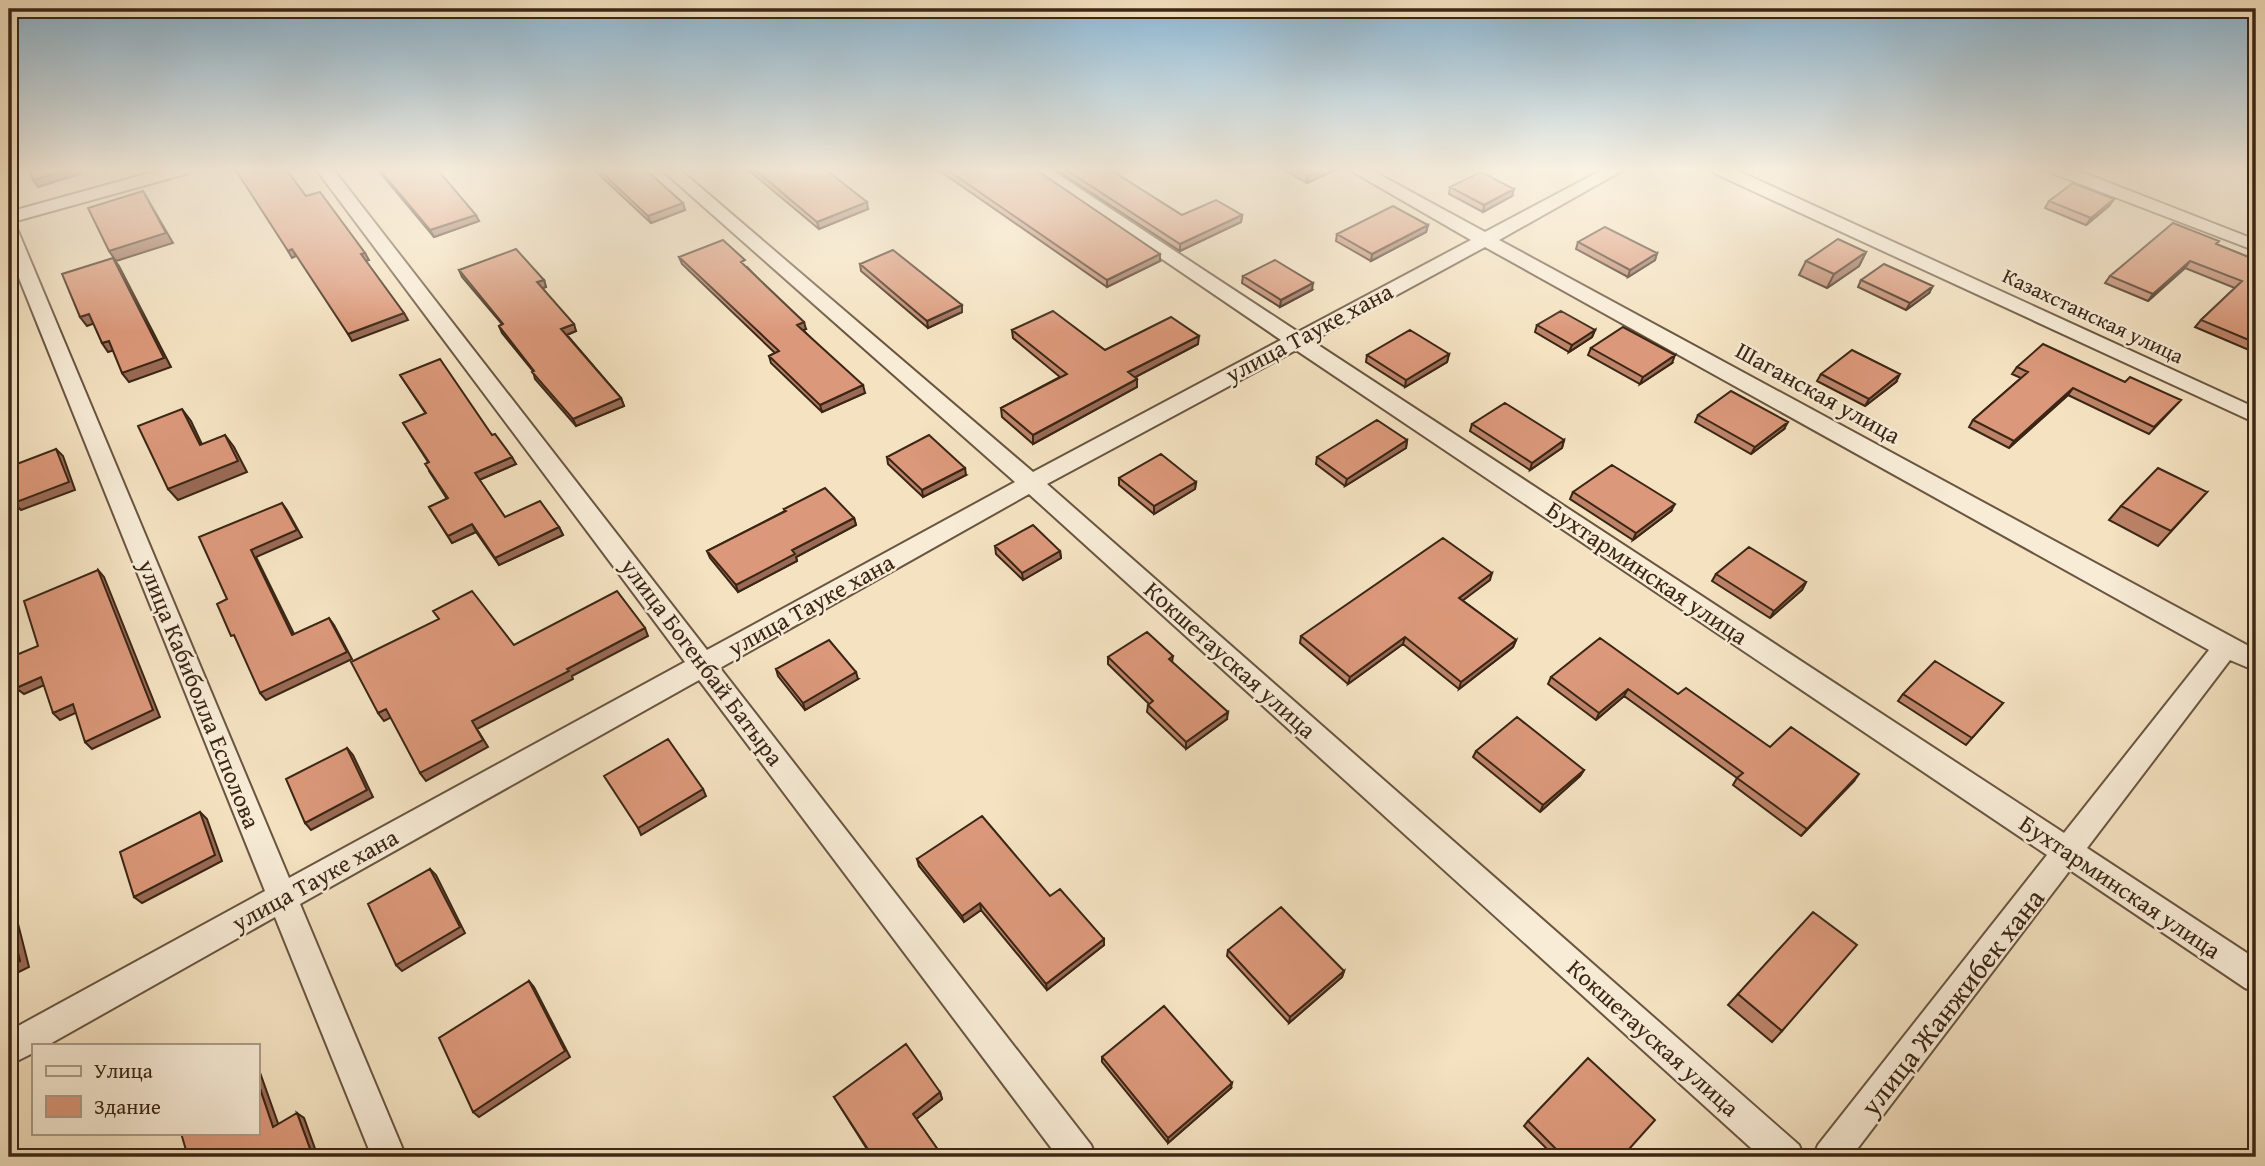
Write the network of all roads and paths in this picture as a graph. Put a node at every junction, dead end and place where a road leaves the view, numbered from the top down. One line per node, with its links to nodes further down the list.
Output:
1 (366, 223): 16 (street, улица Богенбай Батыра)
2 (732, 223): 13 (street, Кокшетауская улица)
3 (1120, 223): 11 (street, Бухтарминская улица)
4 (1455, 223): 9 (street, Шаганская улица)
5 (1516, 223): 9 (street, улица Тауке хана)
6 (1838, 223): 12 (street, Казахстанская улица)
7 (2198, 223): 10 (street)
8 (9, 231): 18 (street, улица Кабиболла Есполова)
9 (1485, 240): 11 (street, улица Тауке хана); 14 (street, Шаганская улица)
10 (2256, 246)
11 (1295, 340): 13 (street, улица Тауке хана); 17 (street, Бухтарминская улица)
12 (2256, 416)
13 (1031, 483): 16 (street, улица Тауке хана); 23 (street, Кокшетауская улица)
14 (2227, 647): 15 (street, Шаганская улица); 17 (street, улица Жанжибек хана)
15 (2256, 661)
16 (704, 664): 18 (street, улица Тауке хана); 22 (street, улица Богенбай Батыра)
17 (2068, 853): 19 (street, Бухтарминская улица); 24 (street, улица Жанжибек хана)
18 (283, 899): 20 (street, улица Тауке хана); 21 (street, улица Кабиболла Есполова)
19 (2256, 977)
20 (9, 1049)
21 (389, 1157)
22 (1079, 1157)
23 (1787, 1157)
24 (1830, 1157)

